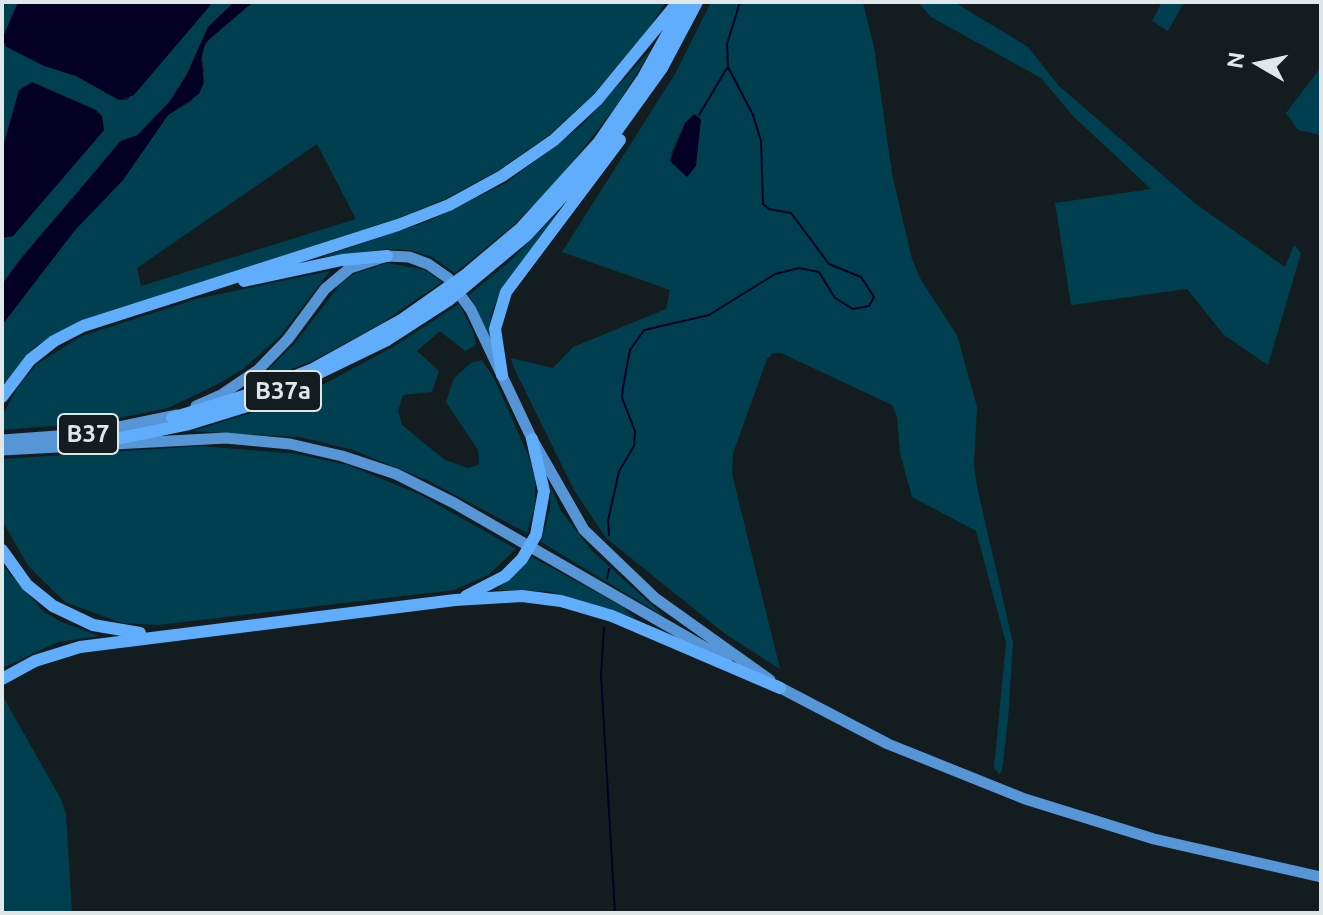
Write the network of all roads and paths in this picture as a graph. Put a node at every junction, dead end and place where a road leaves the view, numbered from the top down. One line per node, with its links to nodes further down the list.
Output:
1 (678, 2): 7 (highway)
2 (685, 2): 6 (highway, B37a)
3 (697, 2): 4 (highway, B37a)
4 (662, 68): 6 (highway, B37a); 9 (highway)
5 (387, 256): 7 (highway); 9 (main road); 11 (main road)
6 (467, 280): 8 (highway, B37a)
7 (194, 291): 10 (highway)
8 (446, 295): 11 (highway, B37a); 14 (highway, B37a)
9 (502, 375): 12 (main road)
10 (2, 397)
11 (172, 418): 13 (main road, B37)
12 (532, 439): 17 (highway); 20 (main road)
13 (2, 440)
14 (101, 442): 15 (main road, B37); 20 (main road)
15 (2, 450)
16 (2, 550): 18 (highway)
17 (455, 600): 18 (highway); 20 (highway)
18 (172, 634): 19 (highway)
19 (2, 679)
20 (780, 688): 21 (main road)
21 (1265, 863): 22 (main road); 23 (main road)
22 (1321, 870)
23 (1321, 877)

